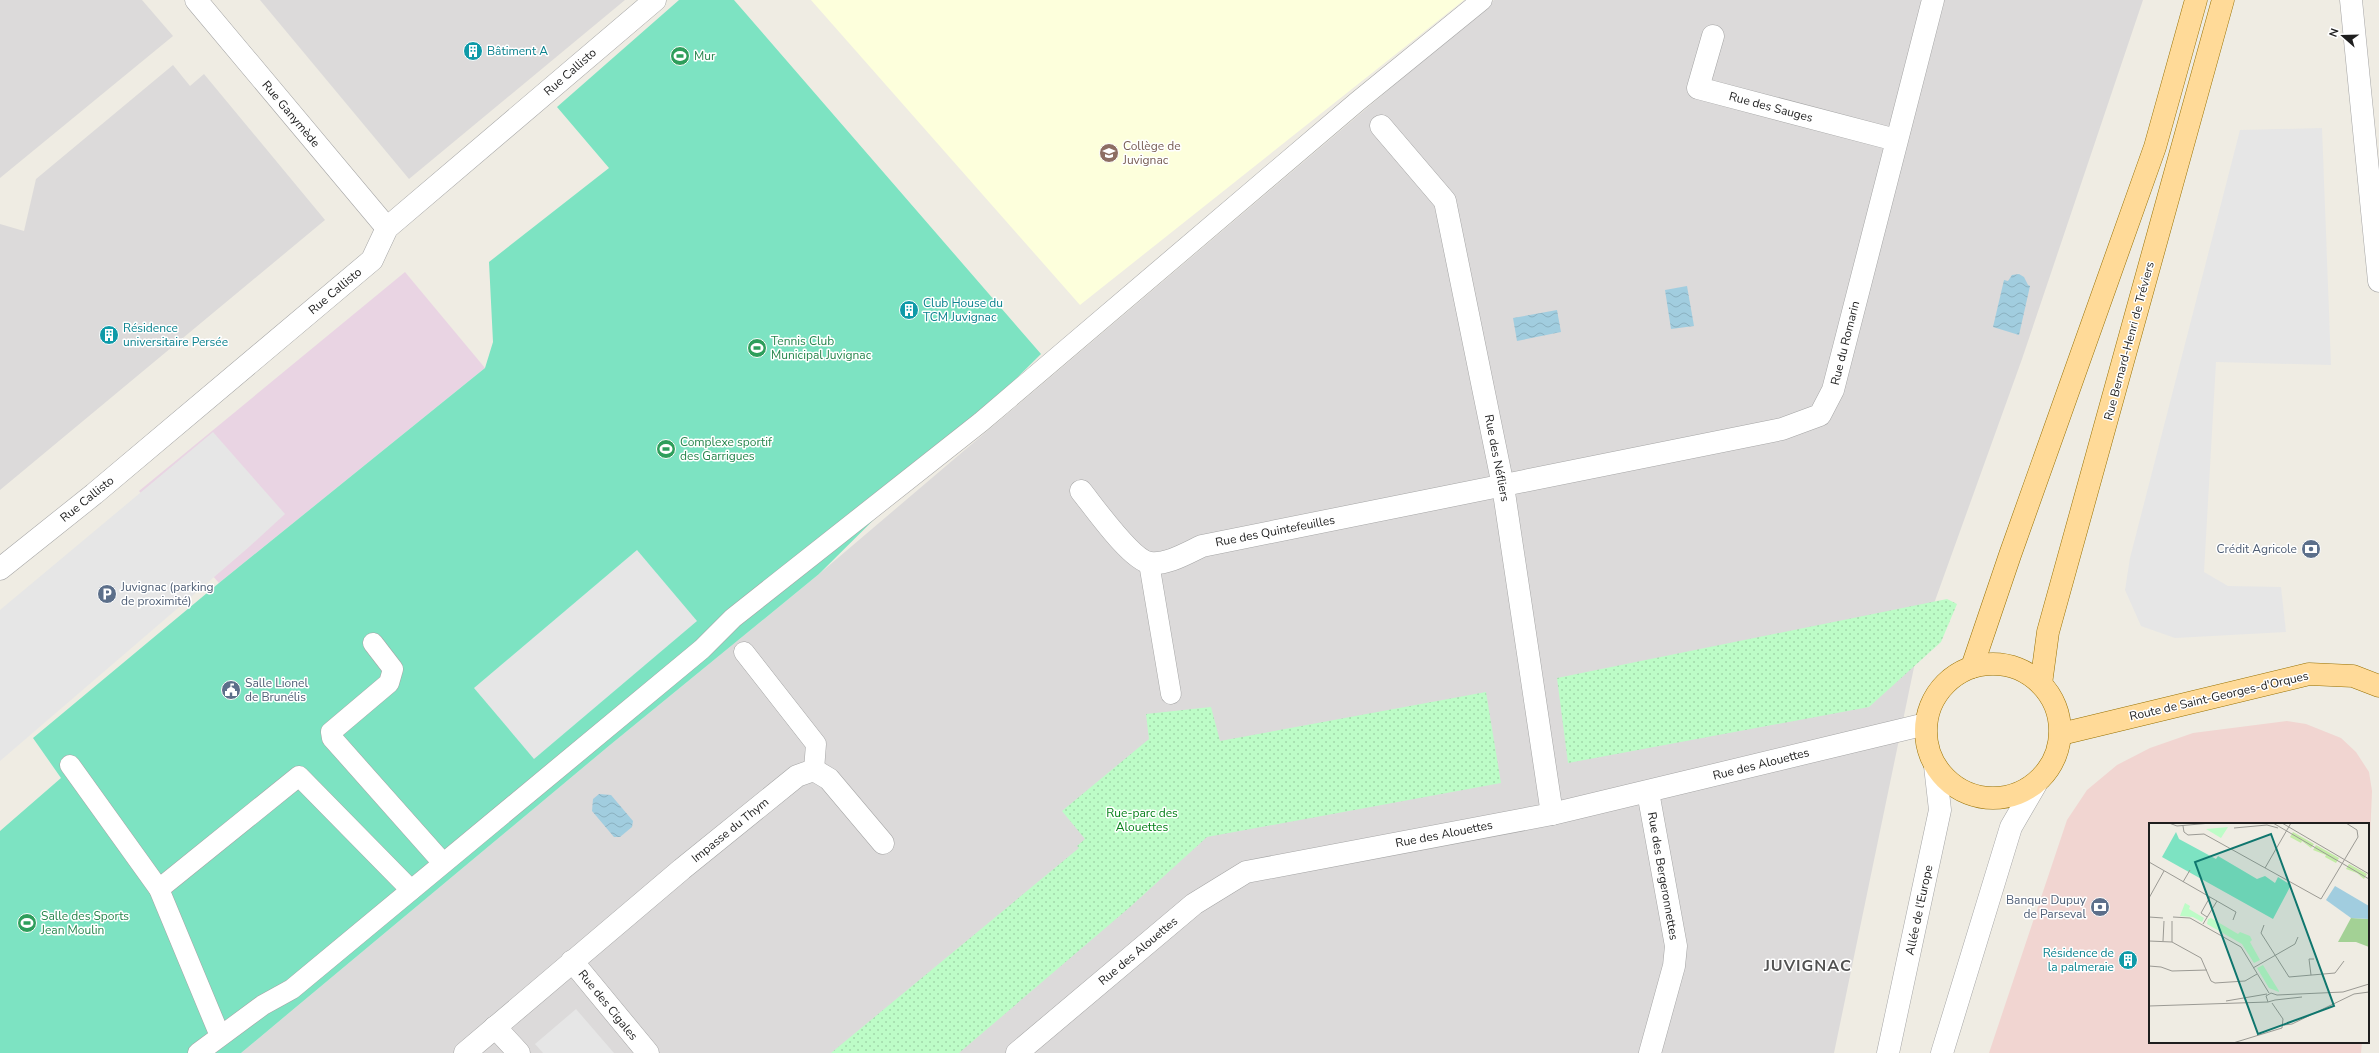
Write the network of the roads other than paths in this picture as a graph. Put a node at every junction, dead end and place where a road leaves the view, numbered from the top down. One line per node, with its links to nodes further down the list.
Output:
1 (196, 0): 11 (street, Rue Ganymède)
2 (655, 0): 11 (street, Rue Callisto)
3 (1482, 0): 32 (lane)
4 (1933, 0): 10 (street, Rue du Romarin)
5 (2196, 0): 19 (main road)
6 (2223, 0): 20 (main road, Rue Bernard-Henri de Tréviers)
7 (2351, 0): 12 (street)
8 (1713, 36): 10 (street, Rue des Sauges)
9 (1381, 126): 13 (street, Rue des Néfliers)
10 (1896, 140): 13 (street, Rue du Romarin)
11 (387, 228): 16 (street, Rue Callisto)
12 (2379, 281)
13 (1503, 486): 15 (street, Rue des Quintefeuilles); 30 (street, Rue des Néfliers)
14 (1081, 491): 15 (street)
15 (1150, 563): 22 (lane)
16 (0, 569)
17 (373, 643): 32 (lane)
18 (744, 652): 27 (lane)
19 (1972, 667): 20 (main road); 23 (main road)
20 (2041, 684): 24 (main road)
21 (2379, 686): 24 (main road, Route de Saint-Georges-d'Orques)
22 (1171, 694)
23 (1926, 724): 26 (main road); 29 (street, Rue des Alouettes)
24 (2060, 734): 28 (main road)
25 (70, 765): 33 (lane)
26 (1935, 766): 28 (main road); 44 (street, Allée de l'Europe)
27 (814, 770): 31 (street); 35 (street, Impasse du Thym)
28 (2036, 784): 45 (street)
29 (1648, 792): 30 (street, Rue des Alouettes); 43 (street, Rue des Bergeronnettes)
30 (1552, 814): 42 (street, Rue des Alouettes)
31 (883, 843)
32 (443, 863): 34 (lane)
33 (158, 890): 34 (lane); 37 (lane)
34 (411, 890): 37 (lane)
35 (572, 961): 36 (street, Rue des Cigales); 41 (street, Rue des Cigales)
36 (495, 1027): 39 (street, Rue des Cigales); 40 (street)
37 (220, 1036): 38 (lane)
38 (198, 1053)
39 (465, 1053)
40 (519, 1053)
41 (648, 1053)
42 (1017, 1053)
43 (1650, 1053)
44 (1888, 1053)
45 (1942, 1053)

